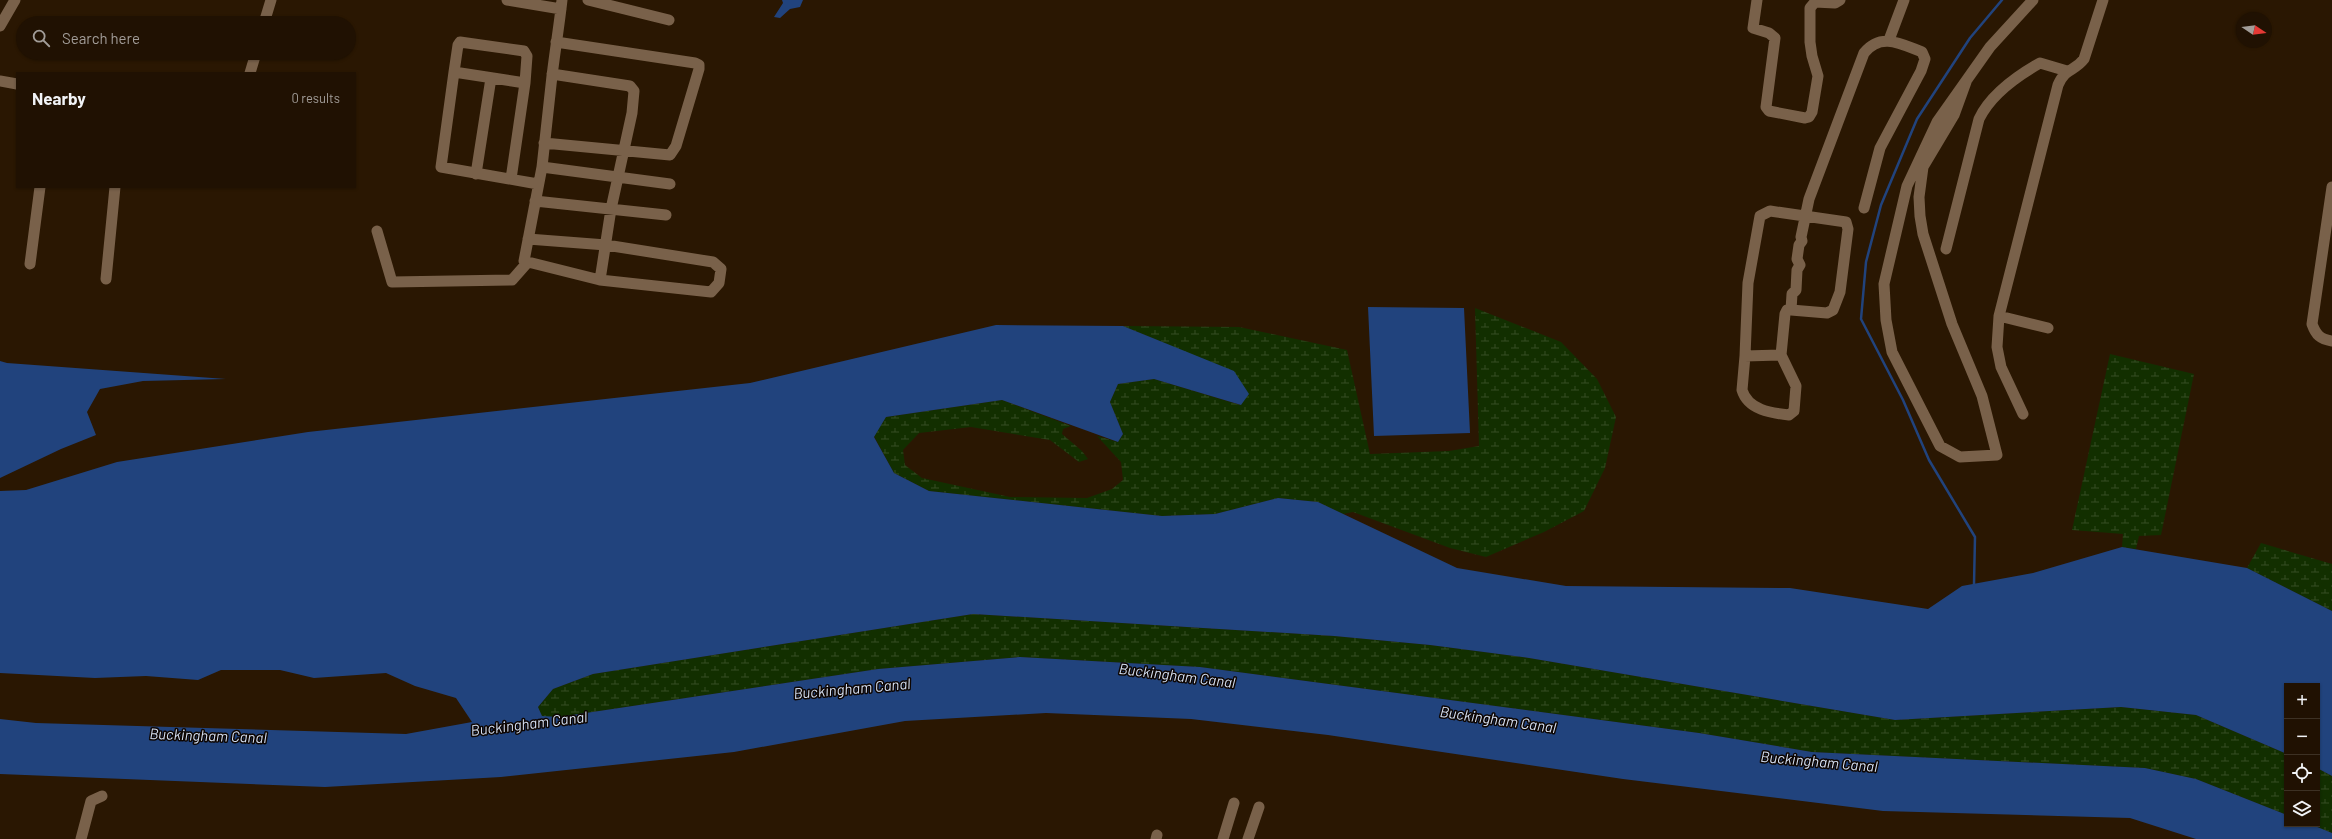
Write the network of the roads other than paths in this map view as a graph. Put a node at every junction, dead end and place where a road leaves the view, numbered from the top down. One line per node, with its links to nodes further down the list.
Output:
1 (15, 0): 13 (street)
2 (271, 0): 11 (street)
3 (507, 0): 10 (street)
4 (588, 0): 12 (street)
5 (1757, 0): 6 (street)
6 (1840, 0)
7 (1904, 0): 14 (street)
8 (2033, 0): 23 (street)
9 (2103, 0): 17 (street)
10 (562, 4): 15 (street)
11 (266, 16)
12 (669, 20)
13 (0, 26)
14 (1889, 40): 38 (street); 41 (street)
15 (556, 42): 20 (street); 27 (street)
16 (254, 60): 18 (street)
17 (2067, 71): 45 (street); 51 (street)
18 (250, 72)
19 (454, 72): 21 (street); 24 (street); 29 (street)
20 (552, 74): 26 (street); 27 (street)
21 (490, 78): 24 (street); 29 (street)
22 (0, 81): 25 (street)
23 (1966, 82): 23 (street)
24 (525, 83): 31 (street)
25 (16, 84)
26 (544, 143): 27 (street); 28 (street)
27 (623, 152): 30 (street)
28 (542, 168): 30 (street); 32 (street)
29 (476, 174): 31 (street)
30 (617, 177): 33 (street); 39 (street)
31 (511, 179): 32 (street)
32 (538, 184): 37 (street)
33 (670, 184)
34 (2332, 187): 53 (street)
35 (40, 188): 47 (street)
36 (116, 188): 48 (street)
37 (535, 201): 39 (street); 43 (street)
38 (1864, 208)
39 (611, 209): 40 (street); 44 (street)
40 (666, 215)
41 (1803, 216): 50 (street); 50 (street); 55 (street)
42 (377, 231): 46 (street)
43 (528, 239): 44 (street); 46 (street)
44 (606, 245): 49 (street); 49 (street)
45 (1946, 248)
46 (527, 263): 49 (street)
47 (30, 264)
48 (106, 279)
49 (600, 280)
50 (1788, 311): 54 (street)
51 (1999, 316): 52 (street); 56 (street)
52 (2048, 328)
53 (2332, 341)
54 (1781, 355): 55 (street); 55 (street)
55 (1745, 356)
56 (2023, 414)
57 (102, 796): 60 (street)
58 (1234, 803): 61 (street)
59 (1259, 807): 62 (street)
60 (81, 839)
61 (1223, 839)
62 (1248, 839)

